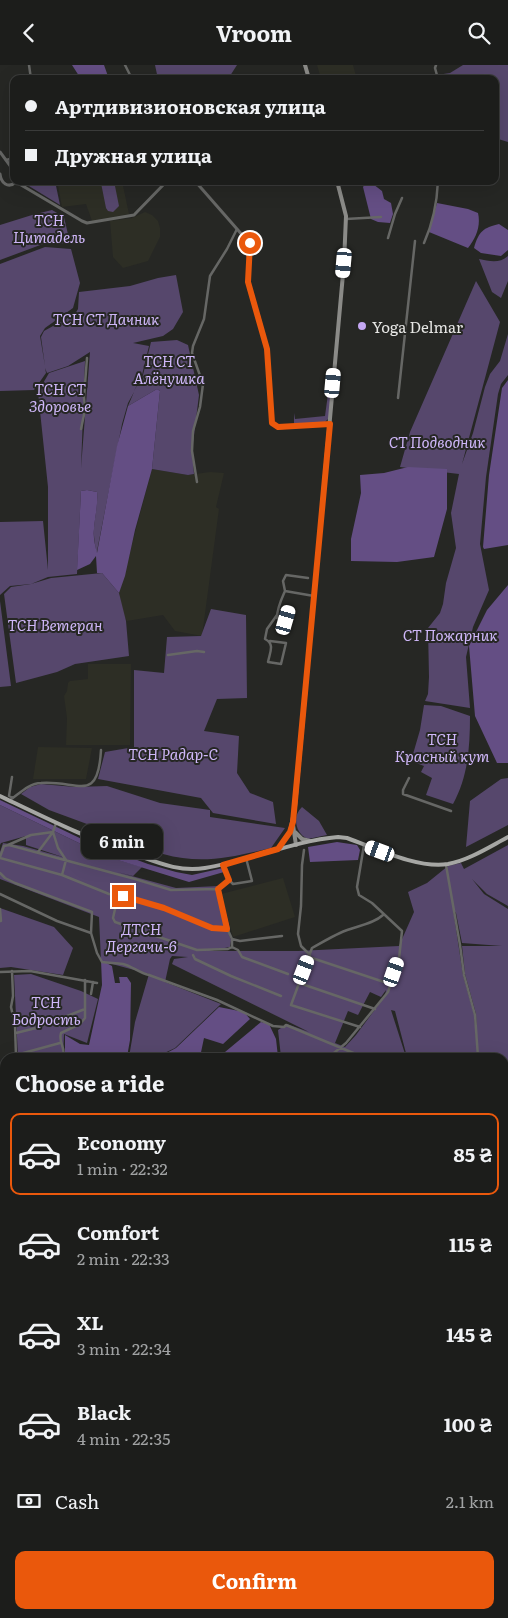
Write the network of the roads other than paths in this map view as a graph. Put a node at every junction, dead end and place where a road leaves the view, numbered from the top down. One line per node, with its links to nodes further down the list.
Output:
1 (0, 151): 3 (street)
2 (10, 158): 3 (street)
3 (6, 159): 4 (street)
4 (10, 165)
5 (0, 174): 6 (street)
6 (10, 185)
7 (23, 185): 8 (street)
8 (163, 185)
9 (198, 185): 15 (street)
10 (338, 185): 14 (main road)
11 (438, 185): 18 (street)
12 (402, 198): 16 (street)
13 (381, 217): 14 (street)
14 (346, 219): 21 (main road)
15 (237, 229): 21 (street); 23 (street)
16 (388, 238)
17 (415, 241): 20 (street)
18 (424, 243)
19 (88, 358): 22 (street)
20 (398, 398)
21 (330, 424): 26 (main road)
22 (81, 429)
23 (197, 482)
24 (308, 578): 25 (street)
25 (285, 591): 26 (street); 28 (street)
26 (314, 596): 42 (main road)
27 (290, 608): 29 (street)
28 (277, 615): 29 (street); 31 (street)
29 (286, 620): 30 (street)
30 (285, 627)
31 (270, 641): 31 (street)
32 (204, 653): 33 (street)
33 (168, 655)
34 (101, 750): 38 (street)
35 (12, 777): 38 (street)
36 (409, 778): 39 (street)
37 (0, 796): 38 (main road)
38 (12, 799): 40 (main road)
39 (450, 811)
40 (56, 823): 41 (street); 55 (main road)
41 (53, 832): 47 (street); 51 (street); 54 (street)
42 (292, 832): 44 (main road); 45 (main road); 46 (main road); 49 (main road)
43 (508, 837): 56 (main road)
44 (288, 839): 46 (main road); 46 (main road)
45 (312, 842): 46 (main road); 48 (main road)
46 (294, 844): 49 (main road)
47 (7, 845): 51 (street); 52 (street)
48 (364, 845): 56 (main road); 64 (street)
49 (278, 849): 53 (main road)
50 (304, 850): 72 (street)
51 (38, 851): 54 (street)
52 (0, 858): 58 (street)
53 (246, 858): 55 (main road); 59 (street)
54 (66, 860): 58 (street); 60 (street)
55 (223, 865): 59 (street)
56 (446, 865): 92 (street)
57 (0, 873): 67 (street)
58 (62, 875): 62 (street)
59 (229, 880): 60 (street)
60 (218, 889): 66 (street)
61 (0, 894): 67 (street)
62 (118, 896): 66 (street); 70 (street)
63 (0, 909): 65 (street)
64 (384, 914): 72 (street); 78 (street)
65 (0, 921)
66 (227, 929): 69 (street)
67 (91, 933): 86 (street)
68 (282, 935): 69 (street)
69 (232, 939): 70 (street)
70 (232, 947): 75 (street)
71 (193, 955): 80 (street)
72 (309, 956): 77 (street); 78 (street)
73 (12, 971): 74 (street); 76 (street); 84 (street)
74 (0, 972)
75 (288, 974)
76 (85, 980): 79 (street); 81 (street)
77 (299, 983): 82 (street); 83 (street)
78 (390, 985): 82 (street)
79 (91, 994)
80 (280, 996)
81 (86, 1009): 84 (street); 85 (street)
82 (375, 1009): 83 (street)
83 (360, 1027): 86 (street)
84 (16, 1033): 87 (street)
85 (60, 1043): 88 (street); 89 (street)
86 (341, 1047): 90 (street); 91 (street)
87 (16, 1053)
88 (29, 1053)
89 (64, 1053)
90 (334, 1053)
91 (354, 1053)
92 (478, 1053)

